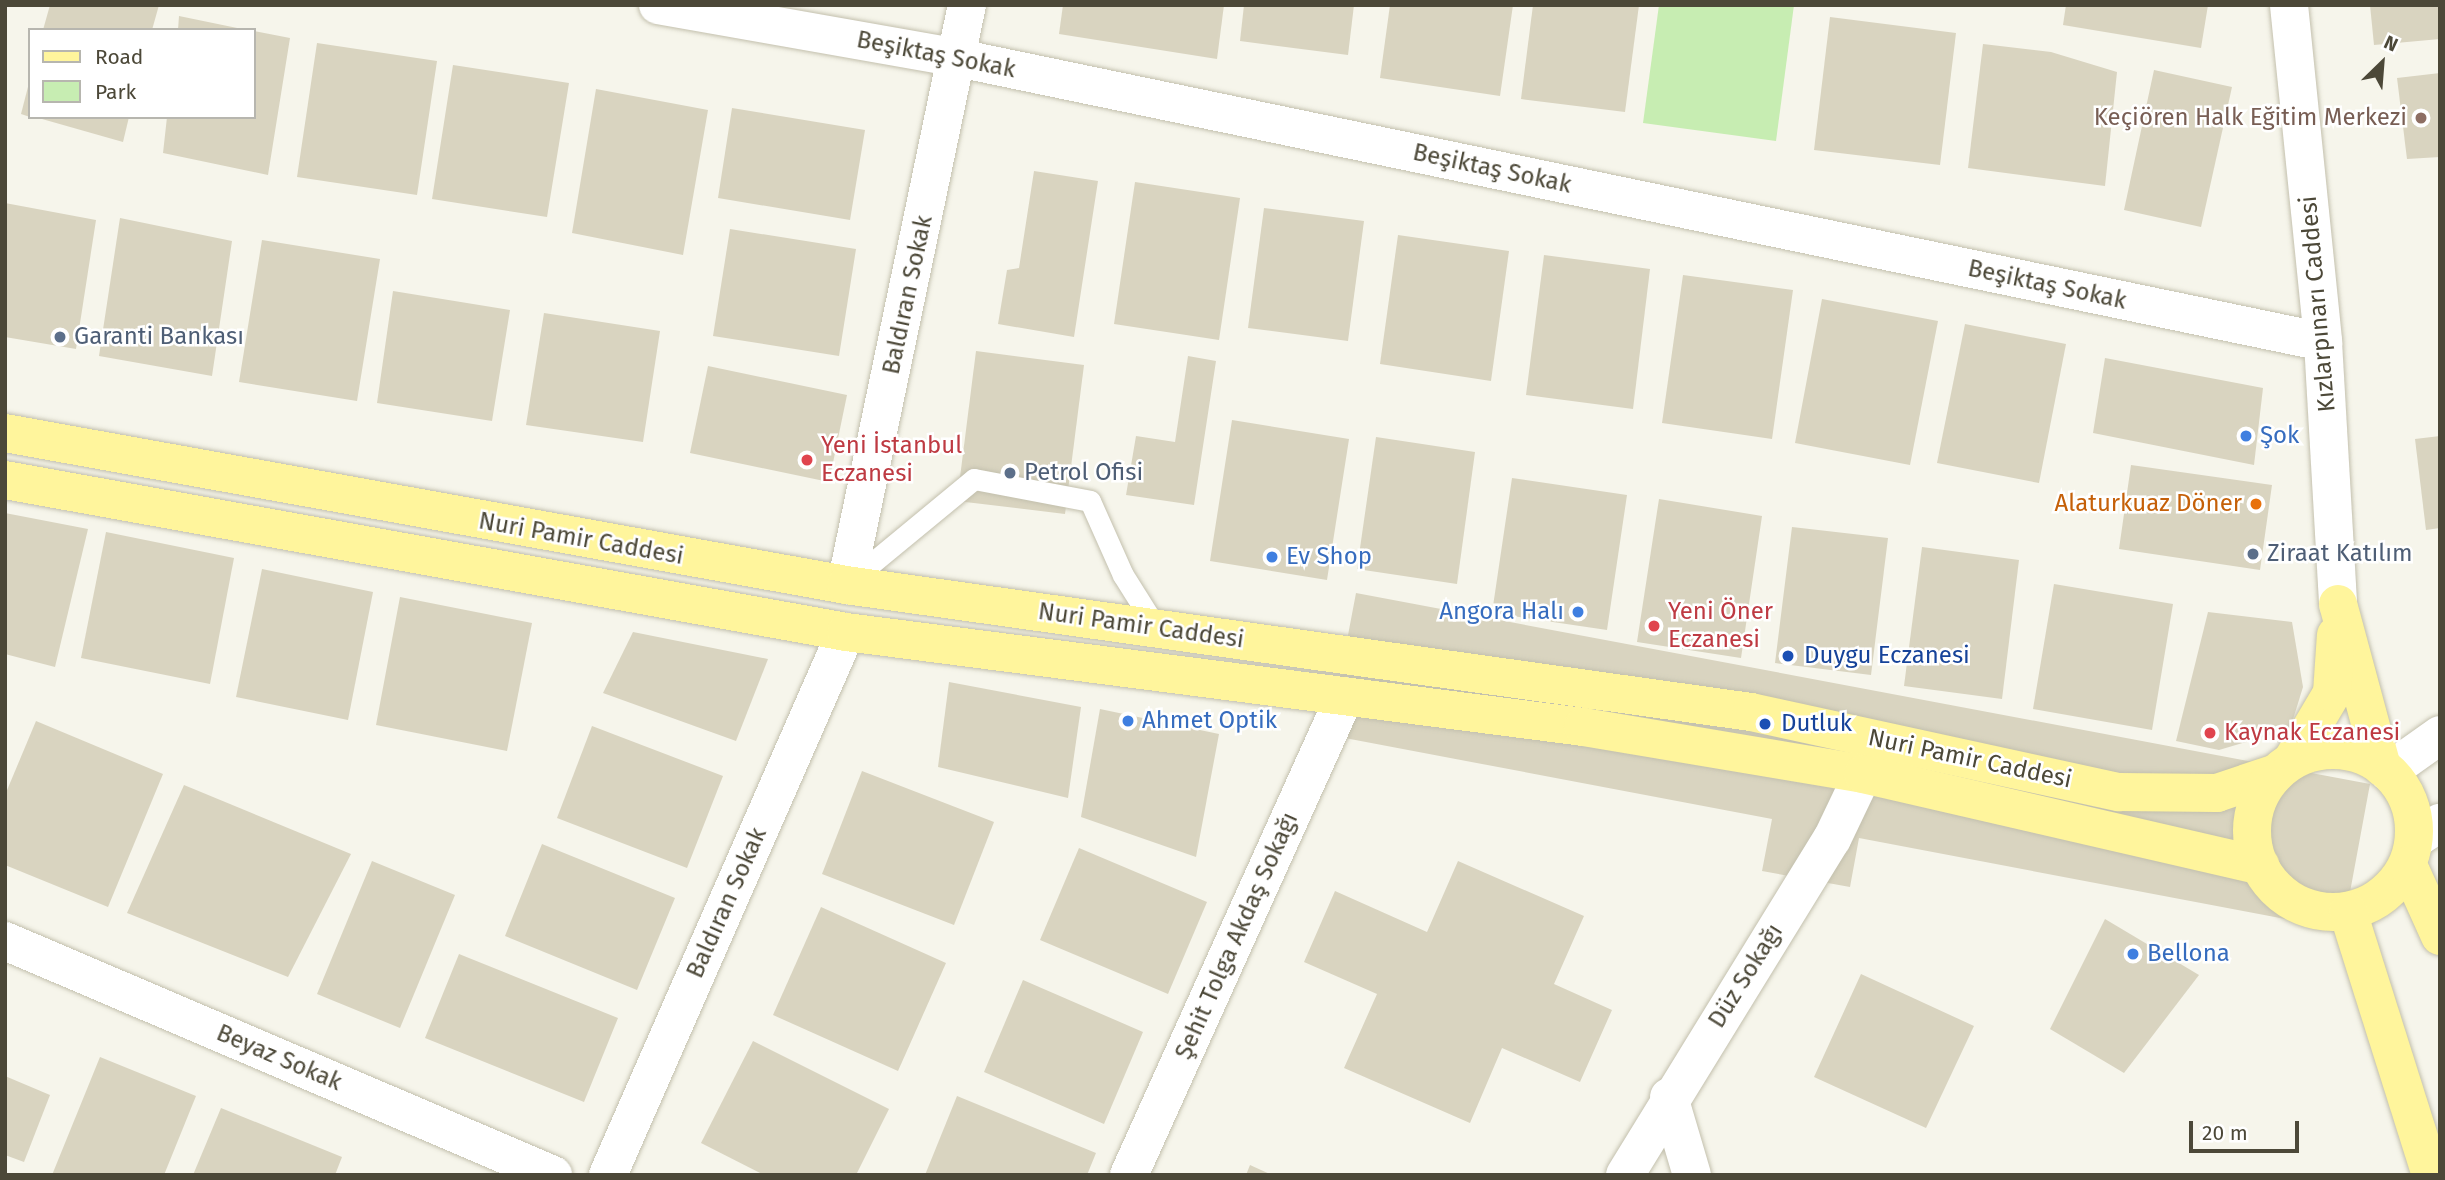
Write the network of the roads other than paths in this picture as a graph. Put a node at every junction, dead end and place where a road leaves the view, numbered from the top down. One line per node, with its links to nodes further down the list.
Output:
1 (658, 5): 4 (street, Beşiktaş Sokak)
2 (967, 5): 4 (street, Baldıran Sokak)
3 (2289, 5): 5 (street, Kızlarpınarı Caddesi)
4 (958, 58): 5 (street, Beşiktaş Sokak); 8 (street, Baldıran Sokak)
5 (2323, 342): 9 (street, Kızlarpınarı Caddesi)
6 (5, 433): 8 (main road, Nuri Pamir Caddesi)
7 (5, 480): 11 (main road, Nuri Pamir Caddesi)
8 (846, 585): 10 (main road, Nuri Pamir Caddesi); 10 (lane)
9 (2338, 604): 14 (main road); 15 (main road)
10 (1157, 629): 14 (main road, Nuri Pamir Caddesi)
11 (846, 632): 12 (main road, Nuri Pamir Caddesi); 24 (street, Baldıran Sokak)
12 (1345, 696): 16 (main road, Nuri Pamir Caddesi); 25 (street, Şehit Tolga Akdaş Sokağı)
13 (2440, 735): 15 (street)
14 (2284, 766): 15 (main road); 18 (main road)
15 (2385, 769): 17 (main road)
16 (1863, 774): 18 (main road, Nuri Pamir Caddesi); 22 (street, Düz Sokağı)
17 (2421, 842): 19 (main road); 20 (main road)
18 (2260, 866): 19 (main road)
19 (2348, 912): 28 (main road)
20 (2440, 936)
21 (5, 941): 23 (street, Beyaz Sokak)
22 (1669, 1097): 26 (street, Düz Sokağı); 27 (street)
23 (553, 1175)
24 (608, 1175)
25 (1129, 1175)
26 (1625, 1175)
27 (1692, 1175)
28 (2431, 1175)

